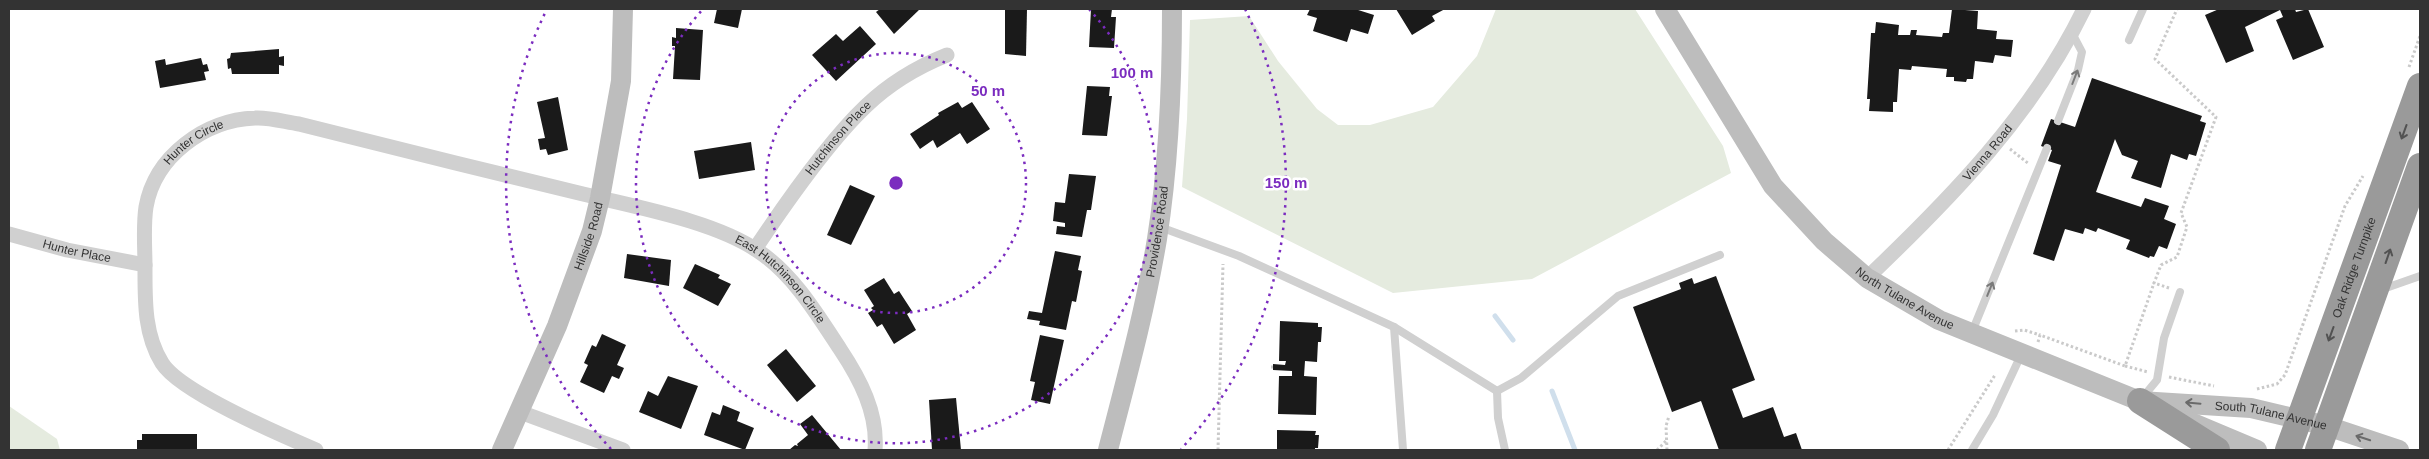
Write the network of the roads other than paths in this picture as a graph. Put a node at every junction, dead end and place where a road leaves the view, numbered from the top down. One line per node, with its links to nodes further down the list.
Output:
1 (624, 9): 13 (street, Hillside Road)
2 (1172, 9): 14 (street, Providence Road)
3 (1664, 9): 20 (street, North Tulane Avenue)
4 (2084, 9): 6 (street, Vienna Road)
5 (2143, 9): 7 (lane)
6 (2072, 33): 10 (lane, one-way to 6); 20 (street, Vienna Road)
7 (2129, 40)
8 (947, 55): 16 (street, Hutchinson Place)
9 (2414, 79): 29 (highway, Oak Ridge Turnpike, one-way to 29)
10 (2058, 121)
11 (2047, 148): 24 (lane, one-way to 11)
12 (2420, 166): 21 (highway, one-way to 12)
13 (600, 198): 16 (street, East Hutchinson Circle); 18 (street, Hunter Circle); 28 (street, Hillside Road)
14 (1158, 226): 23 (lane); 36 (street, Providence Road)
15 (9, 234): 18 (street, Hunter Place)
16 (755, 249): 35 (street, East Hutchinson Circle)
17 (1720, 255): 26 (lane)
18 (145, 265): 32 (street, Hunter Circle)
19 (2420, 276): 21 (lane)
20 (1867, 278): 24 (street, North Tulane Avenue)
21 (2376, 291): 30 (highway)
22 (2180, 292): 27 (lane)
23 (1394, 327): 26 (lane); 37 (lane)
24 (1972, 334): 25 (street, North Tulane Avenue)
25 (2027, 357): 27 (street, North Tulane Avenue); 39 (lane)
26 (1497, 391): 31 (lane)
27 (2140, 401): 29 (street, South Tulane Avenue, one-way to 27); 40 (highway); 41 (street, North Tulane Avenue)
28 (520, 412): 33 (street, Hillside Road); 34 (street)
29 (2299, 419): 30 (street, South Tulane Avenue); 42 (highway, Oak Ridge Turnpike)
30 (2323, 438): 43 (street, South Tulane Avenue, one-way to 30)
31 (1504, 449): 38 (lane)
32 (316, 450)
33 (502, 450)
34 (623, 450)
35 (874, 450)
36 (1108, 450)
37 (1404, 450)
38 (1494, 450)
39 (1972, 450)
40 (2218, 450)
41 (2257, 450)
42 (2288, 450)
43 (2399, 450)

